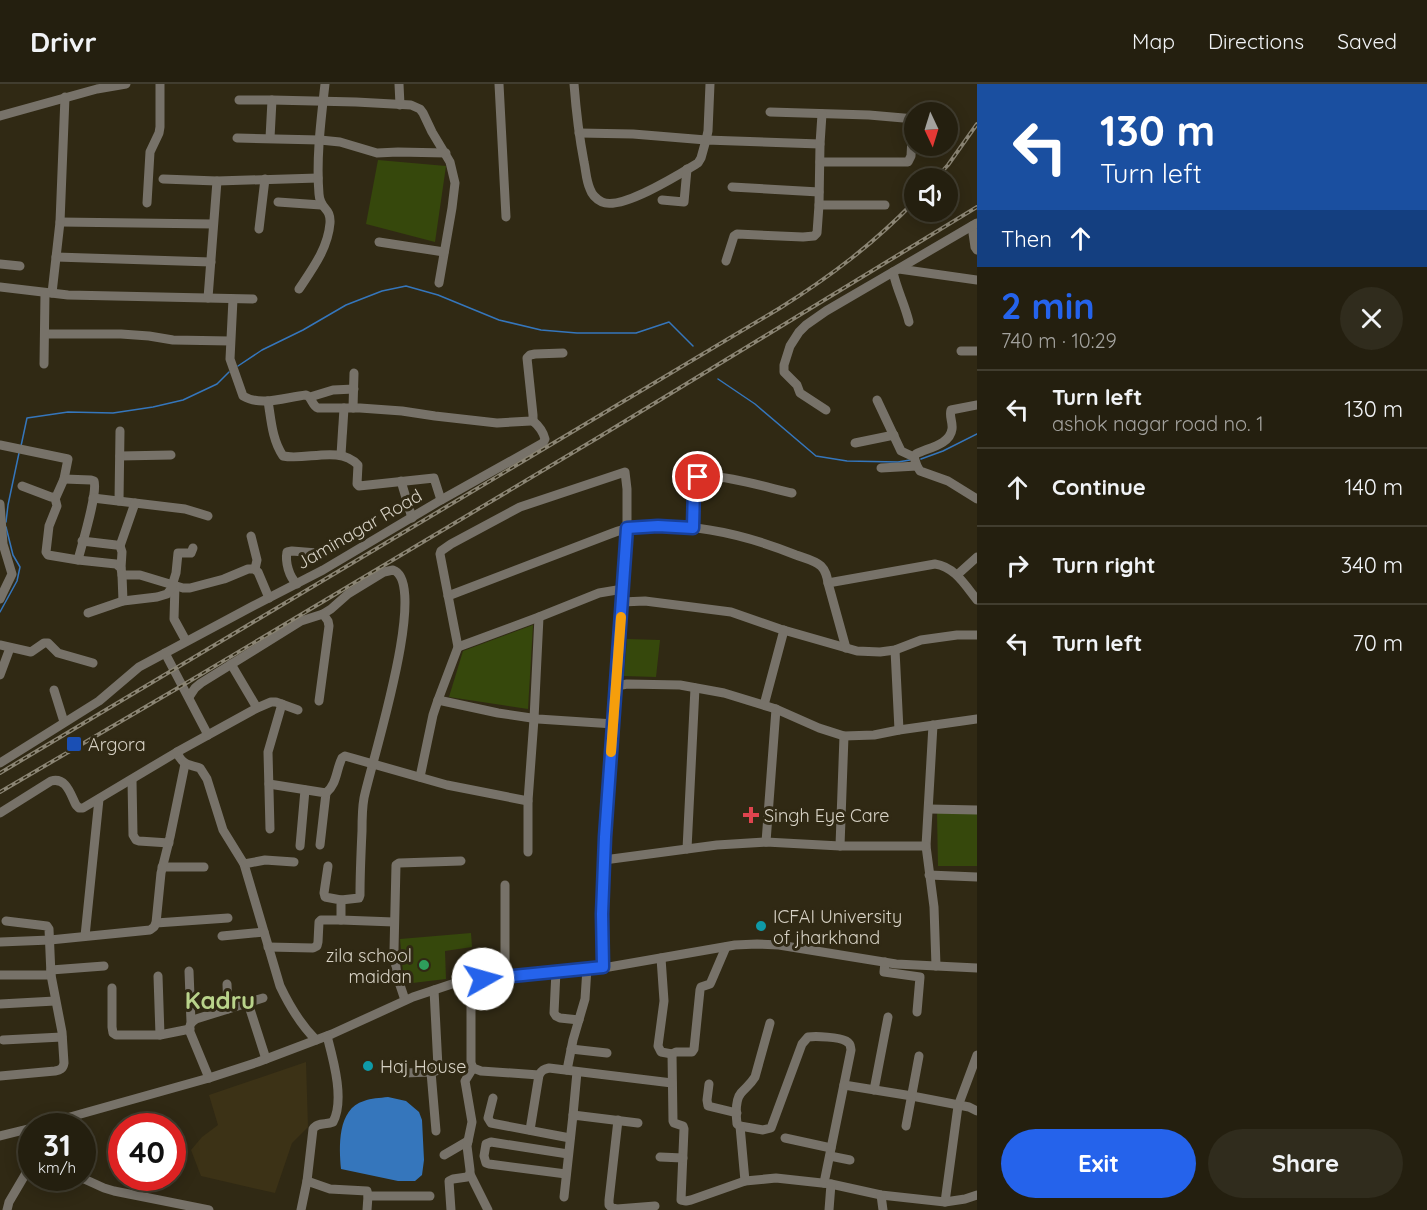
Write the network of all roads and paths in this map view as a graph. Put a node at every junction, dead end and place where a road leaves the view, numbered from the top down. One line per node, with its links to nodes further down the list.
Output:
1 (126, 84): 8 (street)
2 (160, 84): 36 (street)
3 (325, 84): 12 (street)
4 (399, 84): 13 (street)
5 (499, 84): 40 (street)
6 (574, 84): 18 (street)
7 (710, 84): 22 (street)
8 (93, 87): 9 (street)
9 (65, 97): 16 (street); 41 (street)
10 (239, 100): 11 (street)
11 (272, 100): 12 (street); 20 (street)
12 (323, 101): 13 (street); 21 (street)
13 (400, 105): 24 (street)
14 (770, 112): 15 (street)
15 (822, 114): 17 (street); 23 (street)
16 (0, 117)
17 (904, 118)
18 (579, 133): 22 (street); 27 (street)
19 (237, 138): 20 (street)
20 (270, 138): 21 (street)
21 (320, 140): 24 (street); 28 (street)
22 (706, 140): 23 (street); 27 (street)
23 (820, 144): 26 (street)
24 (446, 153): 47 (street)
25 (911, 156): 26 (street)
26 (819, 162): 33 (street)
27 (687, 170): 34 (street)
28 (318, 178): 30 (street); 37 (street)
29 (163, 179): 31 (street)
30 (265, 179): 31 (street); 44 (street)
31 (217, 180): 42 (street)
32 (732, 187): 33 (street)
33 (819, 192): 38 (street)
34 (662, 200)
35 (278, 202): 37 (street)
36 (147, 203)
37 (321, 205): 57 (street)
38 (819, 205): 39 (street); 49 (street)
39 (885, 205)
40 (506, 217)
41 (60, 222): 42 (street); 48 (street)
42 (213, 224): 50 (street)
43 (974, 225): 46 (street); 53 (street)
44 (259, 230)
45 (380, 242): 47 (street)
46 (977, 250)
47 (444, 252): 55 (street)
48 (56, 257): 50 (street); 58 (street)
49 (726, 261)
50 (211, 262): 59 (street)
51 (0, 264): 52 (street)
52 (20, 266)
53 (896, 271): 54 (street); 62 (street); 76 (street)
54 (977, 280)
55 (439, 283)
56 (0, 287): 58 (street)
57 (300, 289)
58 (49, 293): 59 (street); 63 (street)
59 (208, 298): 60 (street)
60 (233, 299): 61 (street); 64 (street)
61 (253, 299)
62 (909, 322)
63 (45, 334): 64 (street); 68 (street)
64 (230, 341): 73 (street)
65 (961, 351): 66 (street)
66 (977, 351)
67 (563, 353): 77 (street)
68 (44, 364)
69 (354, 373): 70 (street)
70 (354, 389): 71 (street); 75 (street)
71 (310, 397): 73 (street); 75 (street)
72 (878, 400): 79 (street)
73 (268, 401): 83 (street)
74 (977, 405): 85 (street)
75 (349, 408): 77 (street); 83 (street)
76 (826, 411)
77 (533, 421): 96 (street, Jaminagar Road)
78 (120, 431): 84 (street)
79 (894, 435): 80 (street); 85 (street)
80 (855, 443)
81 (0, 445): 87 (street)
82 (171, 455): 84 (street)
83 (341, 455): 88 (street)
84 (120, 456): 97 (street)
85 (915, 461): 86 (street); 92 (street)
86 (881, 468)
87 (64, 479): 93 (street); 94 (street)
88 (401, 481): 96 (street); 101 (street)
89 (22, 486): 93 (street)
90 (977, 487): 92 (street)
91 (792, 493): 103 (street)
92 (968, 493): 95 (street)
93 (55, 498): 110 (street)
94 (93, 498): 97 (street); 105 (street)
95 (977, 499)
96 (441, 500): 101 (street, Jaminagar Road)
97 (118, 501): 98 (street)
98 (135, 503): 100 (street); 106 (street)
99 (0, 504): 111 (street)
100 (208, 516)
101 (412, 518): 116 (street, Jaminagar Road)
102 (627, 528): 103 (street); 118 (street); 119 (street); 119 (street)
103 (693, 528): 115 (street)
104 (251, 536): 112 (street)
105 (82, 541): 106 (street); 110 (street)
106 (120, 546): 113 (street)
107 (193, 548): 117 (street)
108 (318, 553): 116 (street)
109 (977, 557): 114 (street)
110 (78, 560): 113 (street)
111 (5, 564): 121 (street)
112 (255, 569): 117 (street); 120 (street)
113 (121, 572): 117 (street); 123 (street)
114 (957, 575): 115 (street); 122 (street)
115 (828, 583): 134 (street)
116 (297, 584): 120 (street, Jaminagar Road)
117 (174, 585): 123 (street); 130 (street)
118 (623, 589): 124 (street); 127 (street)
119 (448, 596): 132 (street)
120 (269, 598): 130 (street, Jaminagar Road)
121 (0, 599)
122 (977, 600)
123 (123, 601): 125 (street)
124 (622, 602): 128 (street); 140 (street)
125 (88, 613)
126 (323, 614): 138 (street); 145 (street); 162 (street)
127 (539, 617): 132 (street); 151 (street)
128 (784, 630): 134 (street); 147 (street)
129 (977, 635): 135 (street)
130 (186, 641): 136 (street, Jaminagar Road)
131 (0, 645): 133 (street)
132 (458, 647): 144 (street)
133 (10, 648): 137 (street); 139 (street)
134 (846, 648): 135 (street)
135 (895, 650): 156 (street)
136 (165, 653): 143 (street); 153 (street, Jaminagar Road)
137 (93, 663)
138 (231, 664): 143 (street); 148 (street)
139 (0, 675)
140 (617, 686): 141 (street); 154 (street)
141 (695, 688): 147 (street); 180 (street)
142 (54, 690): 153 (street)
143 (189, 697): 157 (street)
144 (438, 700): 151 (street); 163 (street)
145 (319, 701)
146 (282, 704): 148 (street); 150 (street); 165 (street)
147 (764, 705): 149 (street)
148 (257, 708): 157 (street)
149 (776, 709): 158 (street); 175 (street)
150 (298, 710)
151 (534, 718): 154 (street); 169 (street)
152 (977, 719): 155 (street)
153 (64, 722): 160 (street, Jaminagar Road)
154 (614, 724): 182 (street)
155 (933, 725): 156 (street); 170 (street)
156 (899, 730): 158 (street)
157 (207, 735): 159 (street)
158 (844, 736): 178 (street)
159 (177, 752): 161 (street); 164 (street)
160 (0, 763)
161 (185, 764): 174 (street); 185 (street)
162 (373, 765): 163 (street); 167 (street); 192 (street)
163 (420, 777): 169 (street)
164 (132, 780): 168 (street); 174 (street)
165 (268, 784): 166 (street); 173 (street)
166 (305, 790): 167 (street); 177 (street)
167 (326, 793): 176 (street)
168 (99, 799): 172 (street); 199 (street)
169 (528, 801): 181 (street)
170 (929, 809): 171 (street); 179 (street)
171 (977, 810)
172 (0, 813)
173 (270, 829)
174 (169, 843): 187 (street)
175 (766, 843): 178 (street); 180 (street)
176 (320, 845)
177 (300, 846)
178 (840, 846): 179 (street)
179 (926, 846): 189 (street)
180 (687, 849): 182 (street)
181 (528, 852)
182 (604, 860): 209 (street)
183 (461, 861): 196 (street)
184 (294, 862): 185 (street)
185 (244, 864): 198 (street)
186 (328, 866): 192 (street)
187 (162, 867): 188 (street); 197 (street)
188 (204, 867)
189 (929, 874): 190 (street); 208 (street)
190 (977, 877)
191 (505, 885): 217 (street)
192 (341, 900): 194 (street)
193 (228, 918): 197 (street)
194 (341, 920): 196 (street); 203 (street)
195 (6, 921): 201 (street)
196 (394, 922): 223 (street)
197 (156, 923): 199 (street)
198 (264, 932): 200 (street); 203 (street)
199 (85, 936): 201 (street)
200 (222, 936)
201 (50, 940): 202 (street); 214 (street)
202 (0, 942)
203 (268, 947): 237 (street)
204 (726, 947): 205 (street); 206 (street); 240 (street)
205 (661, 958): 209 (street); 240 (street)
206 (885, 962): 208 (street); 228 (street)
207 (104, 966): 214 (street)
208 (936, 966): 211 (street)
209 (603, 967): 210 (street)
210 (587, 968): 213 (street); 230 (street)
211 (977, 968)
212 (189, 971): 232 (street)
213 (556, 971): 217 (street); 230 (street)
214 (51, 972): 215 (street); 224 (street)
215 (0, 975)
216 (158, 976): 233 (street)
217 (505, 976): 218 (street)
218 (471, 980): 221 (street); 244 (street)
219 (227, 984): 227 (street)
220 (112, 988): 233 (street)
221 (434, 990): 223 (street); 246 (street)
222 (263, 998): 225 (street)
223 (405, 1000): 234 (street)
224 (55, 1001): 226 (street); 235 (street)
225 (248, 1003): 227 (street); 243 (street)
226 (0, 1004)
227 (228, 1009): 232 (street)
228 (917, 1012)
229 (888, 1017): 255 (street)
230 (579, 1020): 238 (street)
231 (770, 1023): 261 (street)
232 (191, 1026): 233 (street); 251 (street)
233 (160, 1035)
234 (327, 1036): 237 (street); 282 (street)
235 (62, 1037): 236 (street); 250 (street)
236 (3, 1040)
237 (316, 1040): 243 (street)
238 (571, 1049): 239 (street); 245 (street)
239 (608, 1053)
240 (672, 1054): 252 (street)
241 (977, 1055): 258 (street)
242 (919, 1056): 256 (street)
243 (266, 1059): 251 (street)
244 (473, 1068): 249 (street); 273 (street)
245 (567, 1070): 247 (street); 249 (street)
246 (431, 1072): 248 (street); 268 (street)
247 (577, 1072): 252 (street); 262 (street)
248 (404, 1073)
249 (539, 1075): 267 (street)
250 (0, 1076)
251 (209, 1078): 260 (street)
252 (672, 1083): 278 (street)
253 (709, 1084): 261 (street)
254 (844, 1085): 255 (street); 265 (street); 274 (street)
255 (874, 1090): 256 (street)
256 (912, 1096): 258 (street); 266 (street)
257 (493, 1098): 267 (street)
258 (958, 1106): 259 (street); 294 (street)
259 (977, 1111)
260 (84, 1113)
261 (737, 1113): 265 (street)
262 (573, 1115): 263 (street); 271 (street)
263 (618, 1120): 264 (street); 295 (street)
264 (638, 1123)
265 (740, 1126): 283 (street)
266 (906, 1126)
267 (530, 1130): 271 (street)
268 (436, 1131)
269 (18, 1132): 270 (street)
270 (0, 1136)
271 (570, 1138): 275 (street)
272 (785, 1138): 274 (street)
273 (468, 1141): 276 (street); 280 (street)
274 (830, 1152): 279 (street); 284 (street)
275 (568, 1154): 281 (street); 281 (street)
276 (444, 1155)
277 (660, 1157): 278 (street)
278 (683, 1158): 293 (street)
279 (850, 1160)
280 (470, 1174): 301 (street); 302 (street)
281 (566, 1174): 291 (street)
282 (307, 1181): 289 (street); 299 (street)
283 (745, 1181): 284 (street); 293 (street)
284 (828, 1183): 287 (street); 304 (street)
285 (96, 1184): 296 (street)
286 (18, 1187): 297 (street)
287 (881, 1195): 294 (street); 305 (street)
288 (977, 1195): 292 (street)
289 (369, 1196): 290 (street); 300 (street)
290 (430, 1196)
291 (564, 1197)
292 (965, 1199): 294 (street); 306 (street)
293 (681, 1200): 303 (street)
294 (945, 1202)
295 (655, 1206)
296 (192, 1209): 298 (street)
297 (7, 1210)
298 (209, 1210)
299 (301, 1210)
300 (368, 1210)
301 (451, 1210)
302 (488, 1210)
303 (677, 1210)
304 (829, 1210)
305 (883, 1210)
306 (966, 1210)

